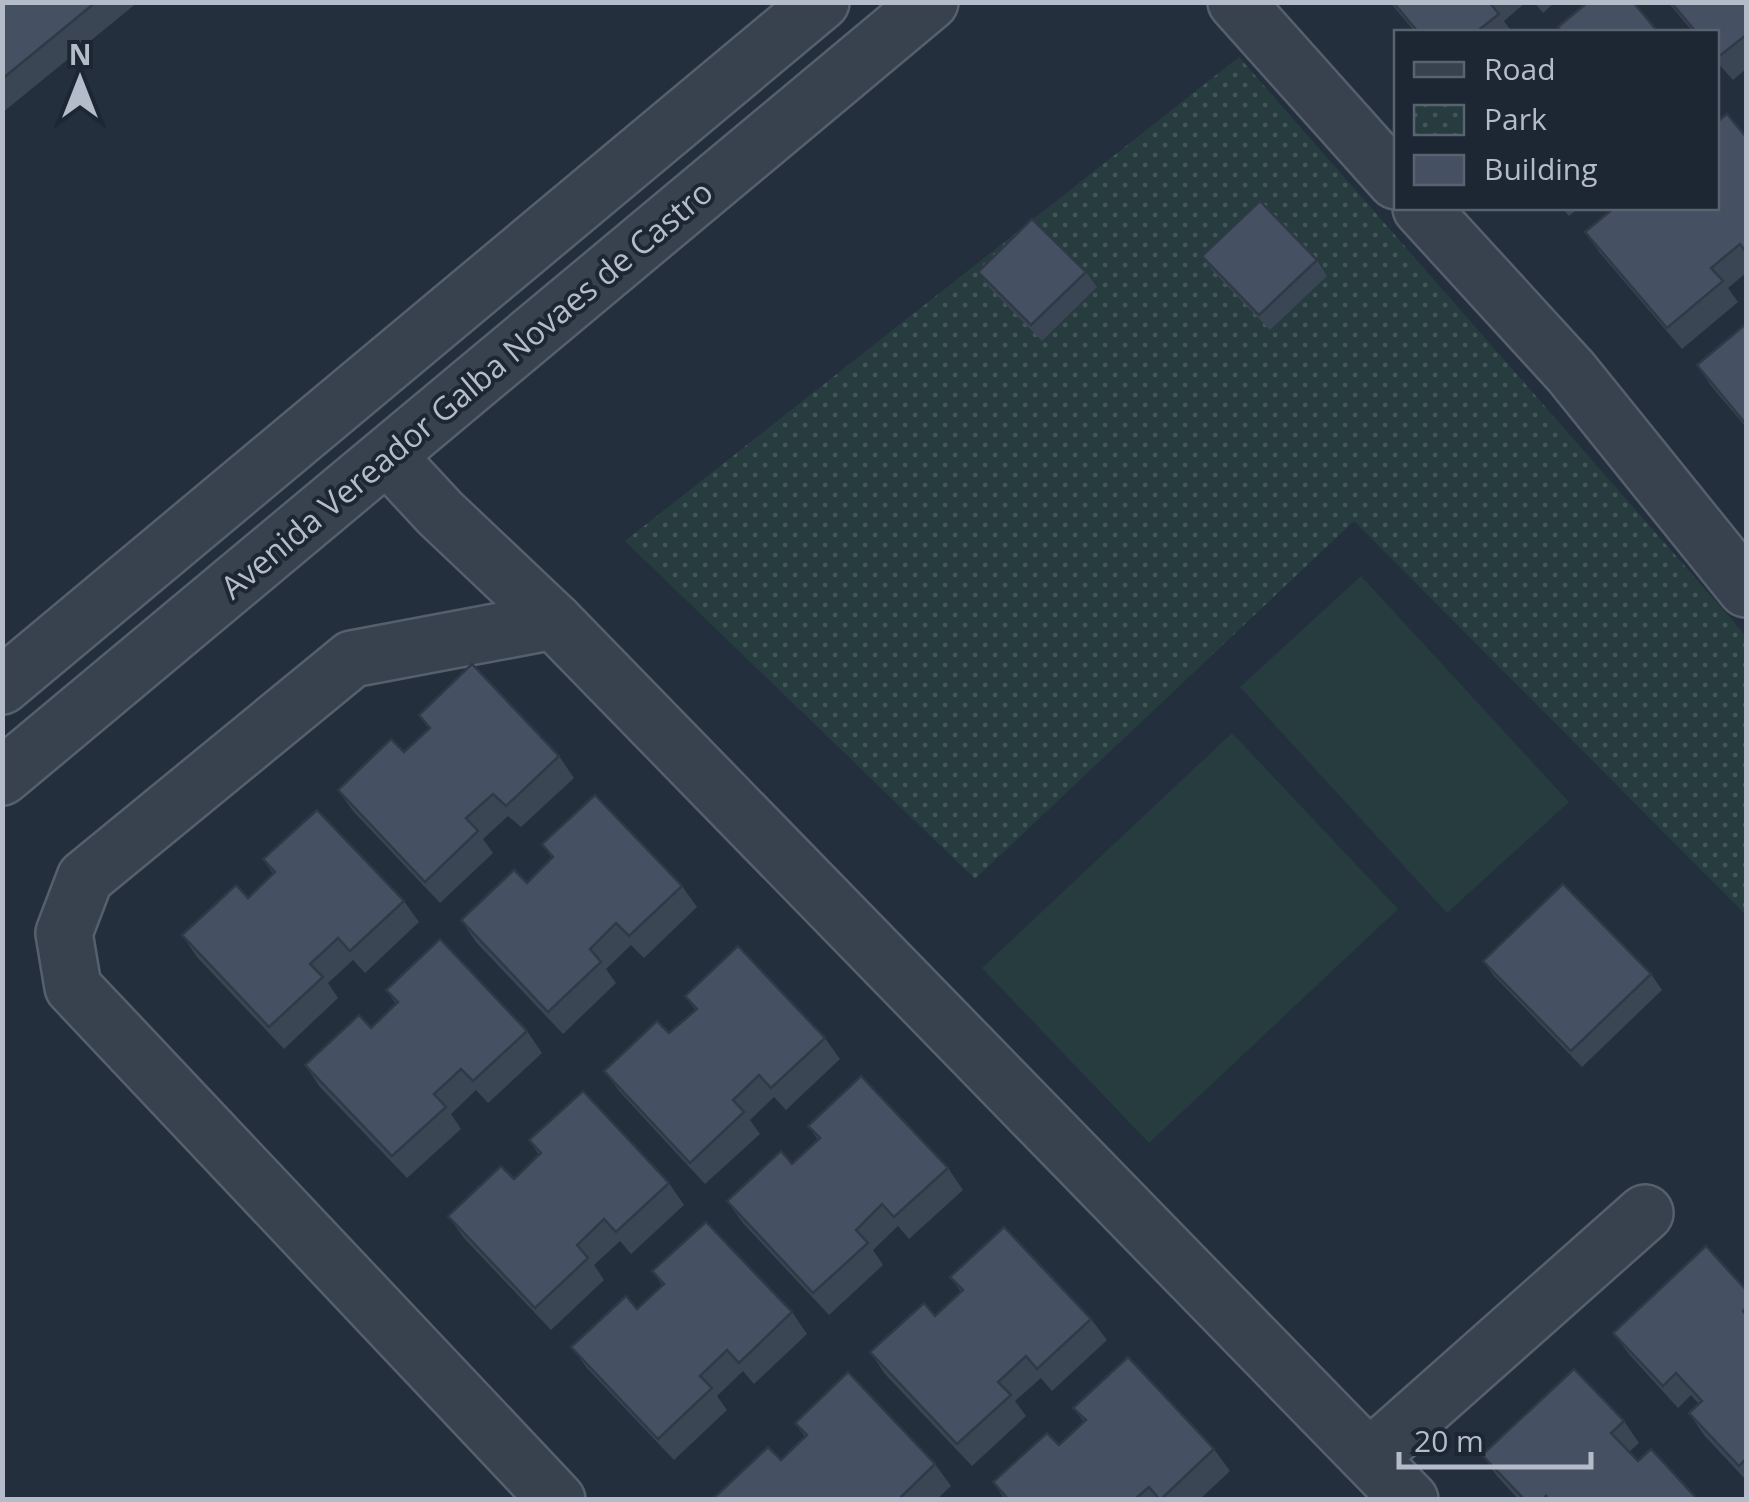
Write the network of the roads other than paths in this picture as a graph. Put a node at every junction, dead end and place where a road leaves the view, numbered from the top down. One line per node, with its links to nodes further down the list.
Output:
1 (821, 2): 9 (street)
2 (930, 2): 6 (street, Avenida Vereador Galba Novaes de Castro)
3 (1236, 2): 4 (street)
4 (1394, 179)
5 (1423, 210): 7 (street)
6 (388, 457): 8 (street); 10 (street, Avenida Vereador Galba Novaes de Castro)
7 (1746, 588)
8 (554, 621): 12 (street); 13 (street)
9 (2, 686)
10 (2, 777)
11 (1644, 1213): 12 (street)
12 (1370, 1457): 14 (street)
13 (557, 1500)
14 (1410, 1500)

